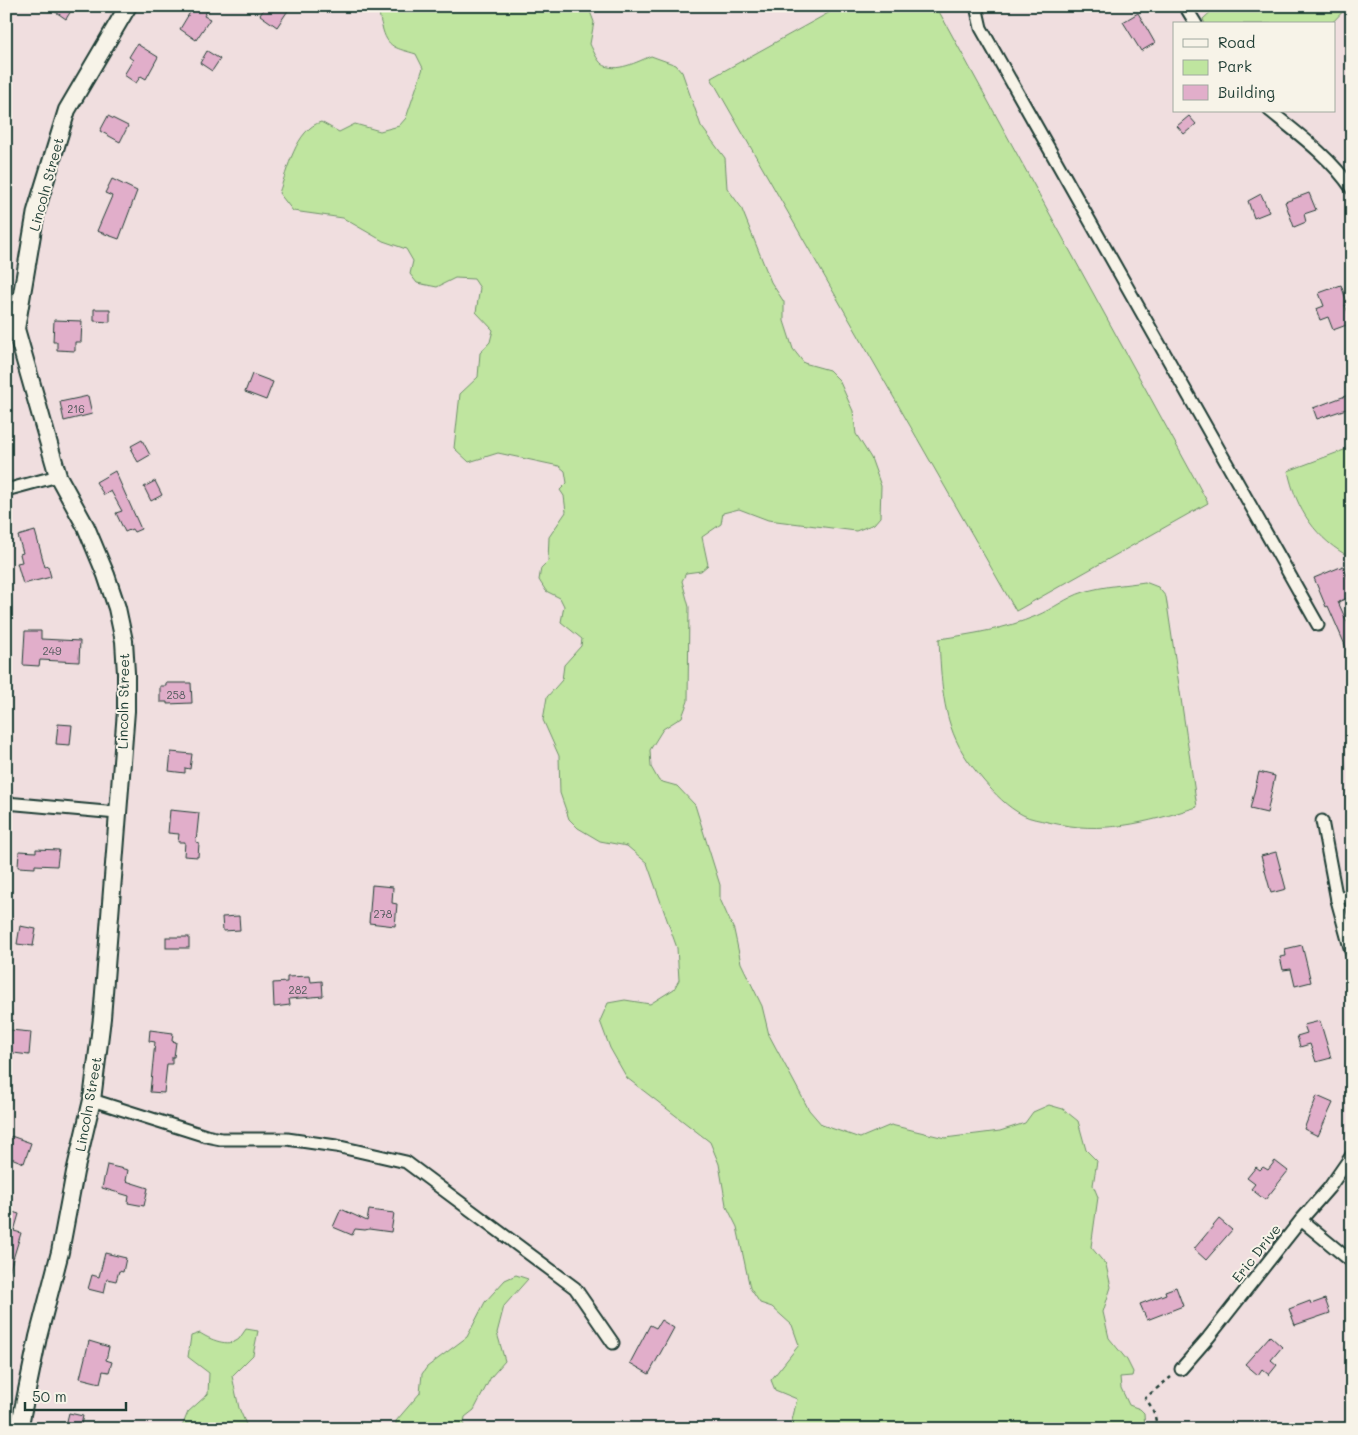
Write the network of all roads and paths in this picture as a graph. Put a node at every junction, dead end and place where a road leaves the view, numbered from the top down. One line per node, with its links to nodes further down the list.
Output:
1 (128, 6): 7 (main road, Lincoln Street)
2 (976, 6): 9 (street)
3 (1185, 6): 4 (street)
4 (1195, 22)
5 (1271, 112): 6 (street)
6 (1352, 189)
7 (58, 476): 8 (street); 11 (main road, Lincoln Street)
8 (6, 490)
9 (1318, 625)
10 (6, 803): 11 (street)
11 (117, 813): 16 (main road, Lincoln Street)
12 (1322, 821): 14 (street)
13 (1352, 894): 14 (street)
14 (1337, 900): 15 (street)
15 (1352, 955)
16 (92, 1100): 20 (street); 22 (main road, Lincoln Street)
17 (1352, 1155): 18 (street, Eric Drive)
18 (1301, 1220): 19 (street); 21 (street, Eric Drive)
19 (1352, 1262)
20 (613, 1343)
21 (1181, 1368): 23 (path)
22 (18, 1429)
23 (1157, 1429)

